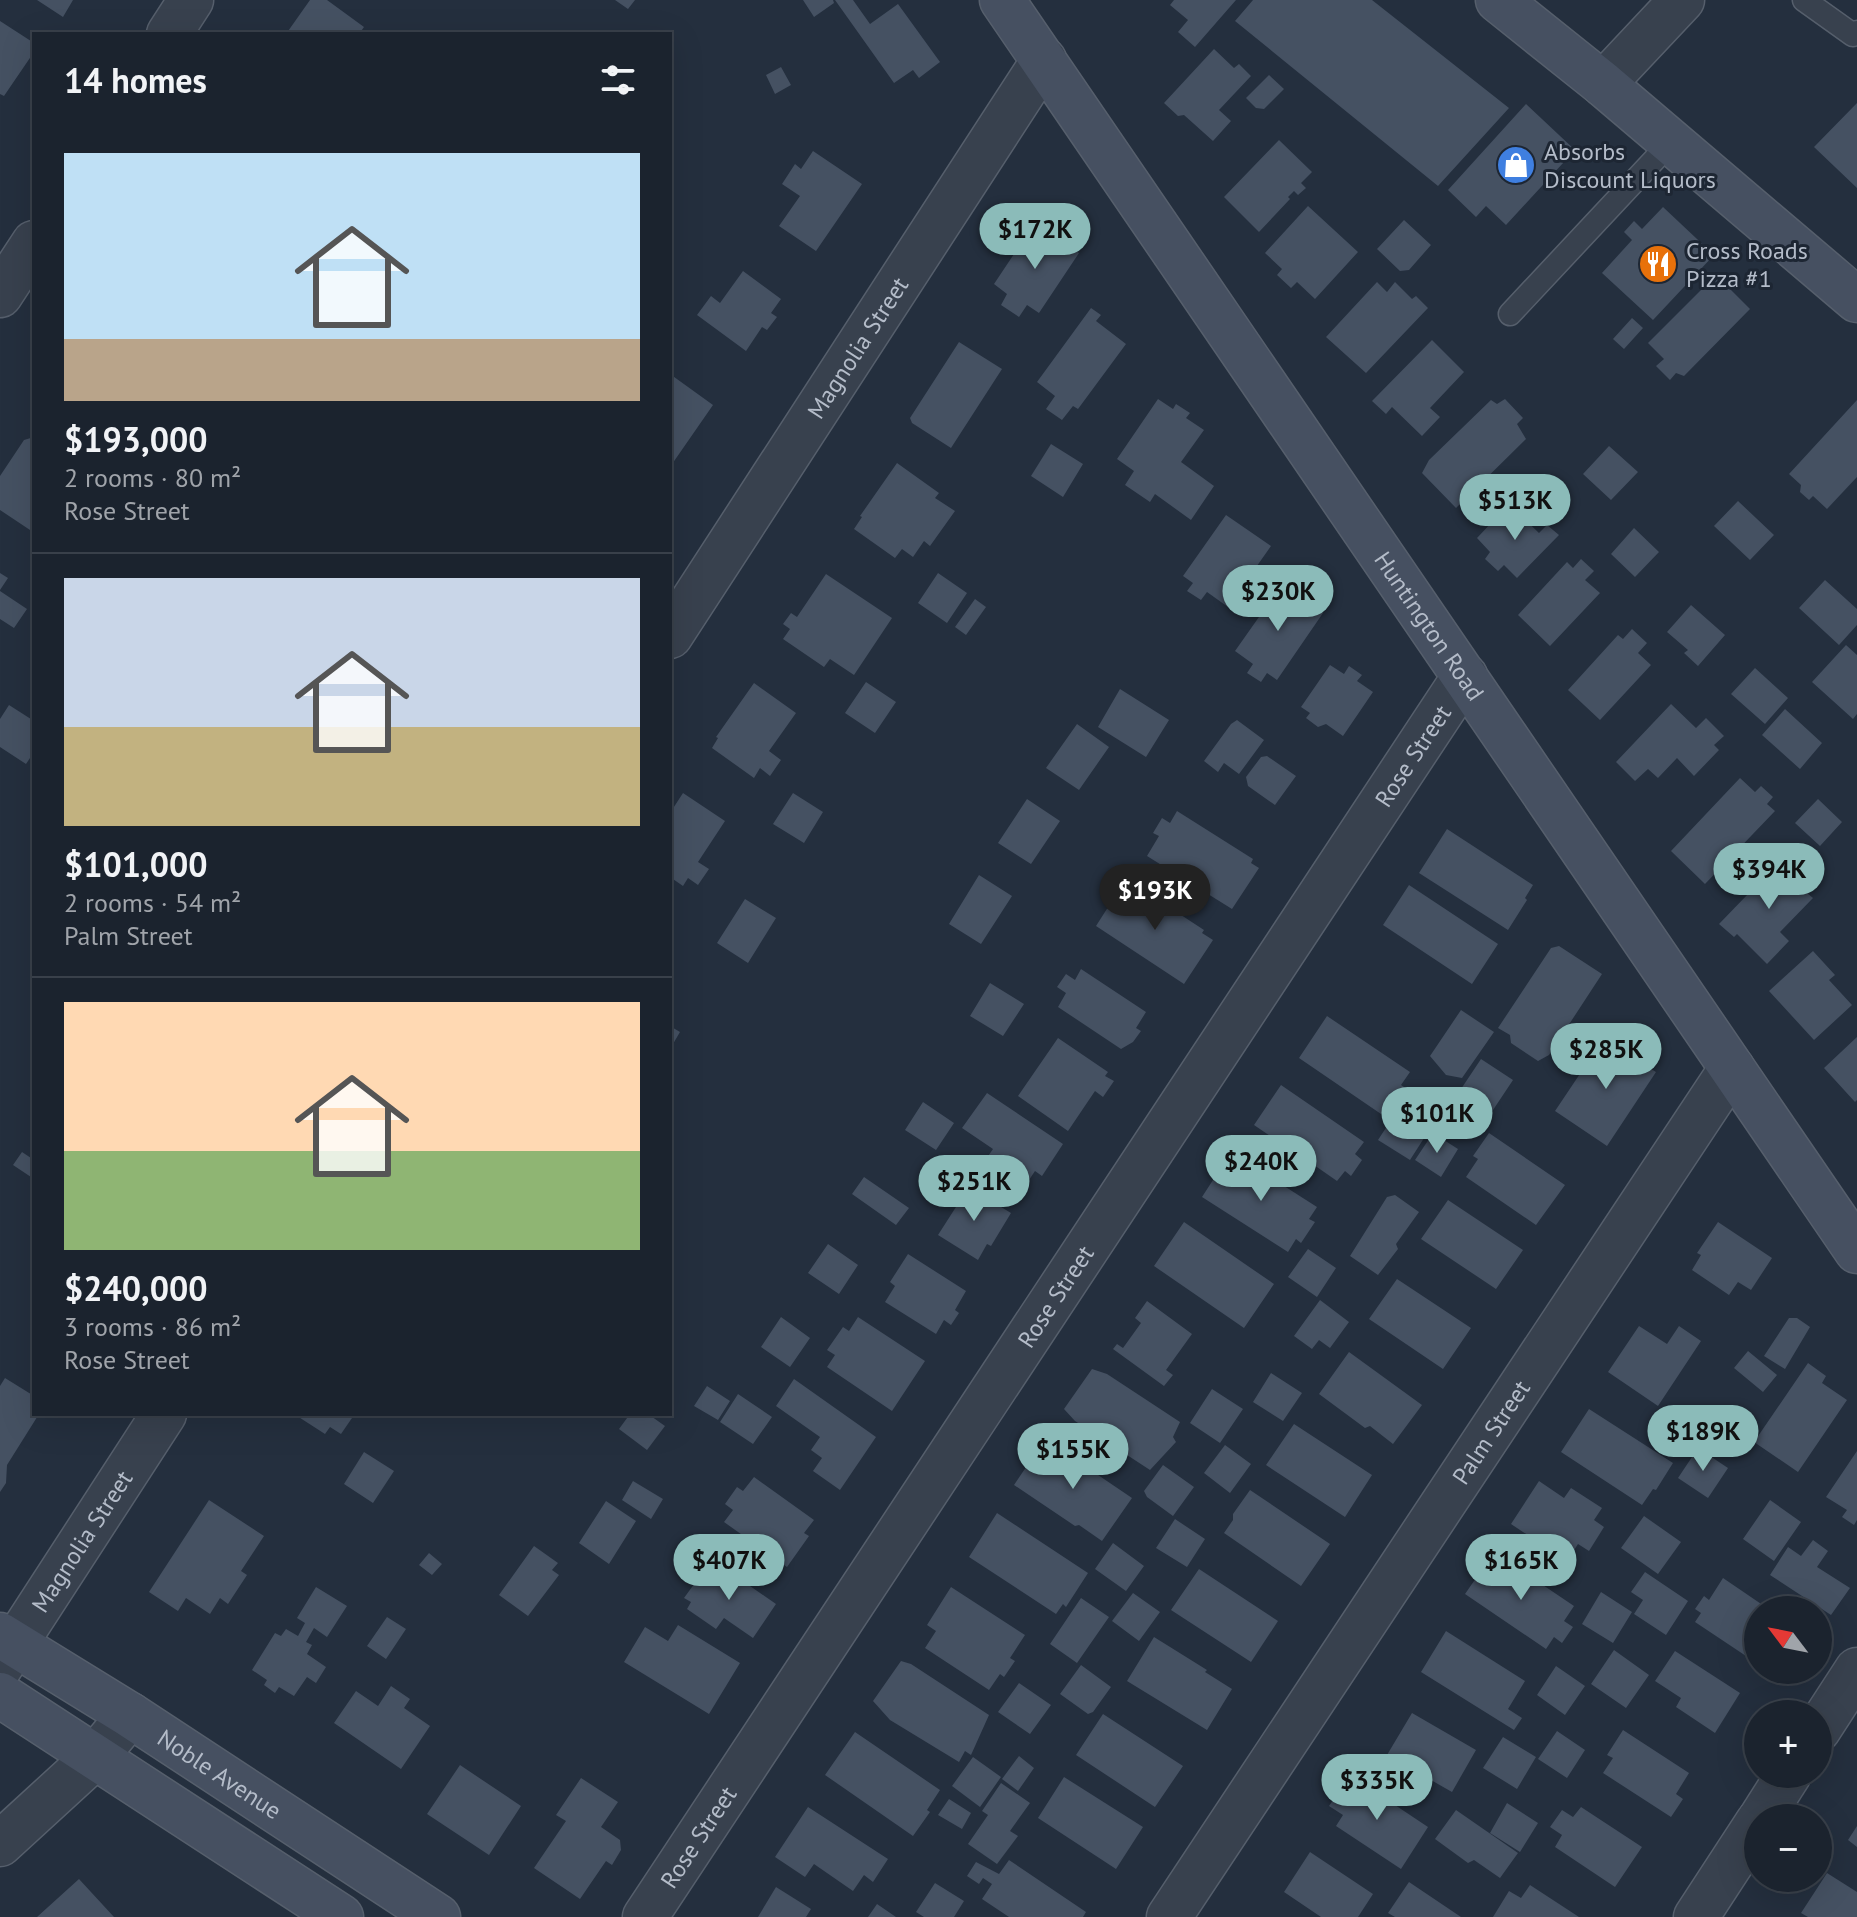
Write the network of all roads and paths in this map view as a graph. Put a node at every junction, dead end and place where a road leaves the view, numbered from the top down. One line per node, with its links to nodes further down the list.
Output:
1 (191, 0): 6 (street)
2 (1002, 0): 8 (main road, Huntington Road)
3 (1498, 0): 9 (main road)
4 (1682, 0): 9 (street)
5 (1804, 0): 7 (lane)
6 (170, 32)
7 (1857, 32)
8 (1044, 60): 15 (street, Magnolia Street); 16 (main road, Huntington Road)
9 (1603, 84): 10 (main road)
10 (1671, 142): 13 (main road); 14 (lane)
11 (32, 246): 12 (street)
12 (0, 295)
13 (1857, 300)
14 (1510, 314)
15 (672, 633)
16 (1465, 676): 17 (main road, Huntington Road); 30 (street, Rose Street)
17 (1732, 1068): 18 (main road, Huntington Road); 31 (street, Palm Street)
18 (1857, 1251)
19 (163, 1416): 20 (street, Magnolia Street)
20 (5, 1649): 24 (main road, Noble Avenue)
21 (1857, 1670): 23 (street)
22 (0, 1695): 25 (main road)
23 (1832, 1708)
24 (130, 1715): 25 (street); 29 (main road, Noble Avenue)
25 (96, 1756): 27 (street); 28 (main road)
26 (1744, 1843): 32 (street)
27 (0, 1844)
28 (341, 1917)
29 (438, 1917)
30 (645, 1917)
31 (1169, 1917)
32 (1696, 1917)

